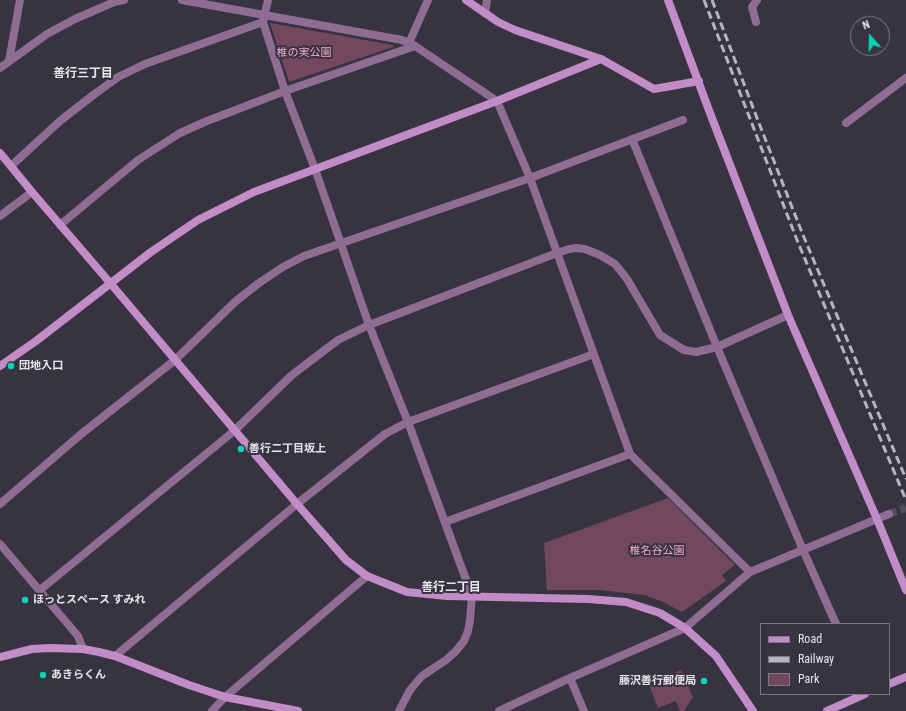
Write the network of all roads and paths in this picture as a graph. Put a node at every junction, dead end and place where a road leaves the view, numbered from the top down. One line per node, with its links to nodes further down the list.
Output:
1 (20, 0): 16 (street)
2 (124, 0): 10 (street)
3 (182, 0): 12 (street)
4 (268, 0): 12 (street)
5 (428, 0): 14 (street)
6 (466, 0): 11 (street)
7 (487, 0): 11 (street)
8 (668, 0): 19 (street)
9 (757, 0): 13 (street)
10 (114, 1): 16 (street)
11 (485, 13): 15 (street)
12 (264, 19): 14 (street); 20 (street); 26 (street)
13 (756, 22)
14 (412, 44): 20 (street); 21 (street)
15 (601, 59): 19 (street); 21 (street)
16 (9, 61): 17 (street)
17 (0, 68)
18 (906, 78): 23 (street)
19 (699, 81): 35 (street)
20 (285, 91): 27 (street); 31 (street)
21 (497, 101): 27 (street); 28 (street)
22 (683, 120): 24 (street)
23 (846, 123)
24 (632, 139): 28 (street); 37 (street)
25 (0, 153): 26 (street)
26 (11, 166): 29 (street)
27 (315, 169): 32 (street); 34 (street)
28 (530, 178): 32 (street); 33 (street)
29 (32, 192): 30 (street); 31 (street)
30 (0, 216)
31 (60, 225): 34 (street)
32 (340, 244): 36 (street); 39 (street)
33 (557, 253): 36 (street); 37 (street); 38 (street)
34 (111, 284): 39 (street); 40 (street)
35 (788, 315): 37 (street); 47 (street)
36 (369, 325): 41 (street); 42 (street)
37 (717, 347): 50 (street)
38 (594, 354): 41 (street); 43 (street)
39 (175, 360): 42 (street); 44 (street)
40 (0, 366)
41 (408, 422): 45 (street); 48 (street)
42 (234, 431): 45 (street); 53 (street)
43 (630, 454): 48 (street); 51 (street)
44 (0, 504)
45 (297, 504): 52 (street); 59 (street)
46 (889, 514): 47 (street)
47 (877, 519): 50 (street); 54 (street)
48 (445, 522): 55 (street)
49 (0, 544): 53 (street)
50 (803, 550): 51 (street); 56 (street)
51 (750, 572): 57 (street)
52 (367, 576): 55 (street); 65 (street)
53 (40, 590): 58 (street)
54 (906, 590)
55 (472, 596): 57 (street); 68 (street)
56 (836, 623)
57 (685, 628): 62 (street); 71 (street)
58 (82, 649): 59 (street); 60 (street)
59 (115, 656): 65 (street)
60 (0, 657)
61 (906, 677): 63 (street)
62 (570, 678): 69 (street); 70 (street)
63 (890, 684)
64 (863, 695): 72 (street)
65 (225, 697): 66 (street); 67 (street)
66 (212, 711)
67 (298, 711)
68 (399, 711)
69 (499, 711)
70 (584, 711)
71 (753, 711)
72 (827, 711)

